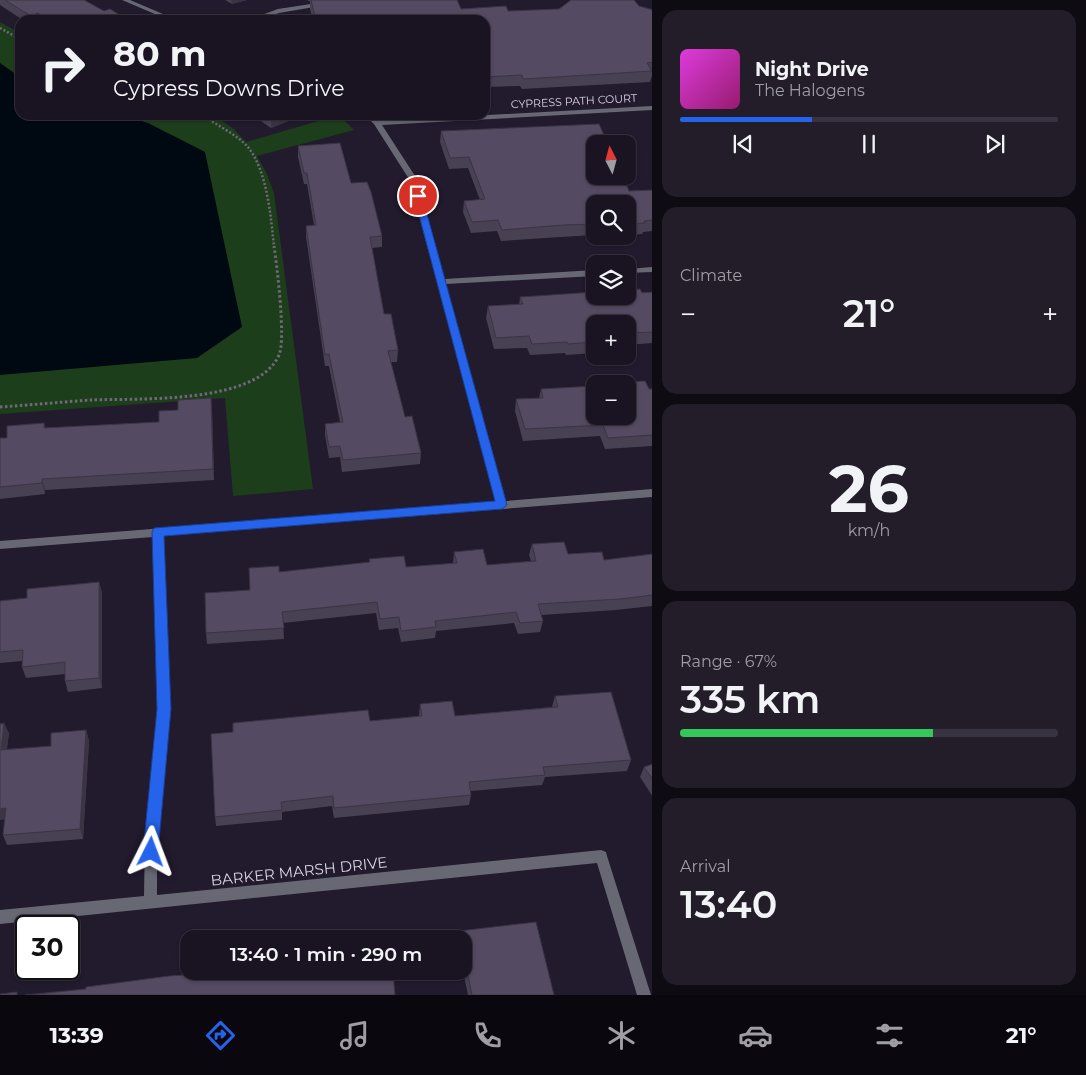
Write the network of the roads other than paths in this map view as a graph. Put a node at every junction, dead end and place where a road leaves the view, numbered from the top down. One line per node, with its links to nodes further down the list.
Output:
1 (125, 0): 3 (street)
2 (330, 4): 4 (street)
3 (162, 15)
4 (266, 15)
5 (652, 108): 6 (street, CYPRESS PATH COURT)
6 (490, 116)
7 (374, 120): 9 (street)
8 (416, 120): 9 (street, CYPRESS PATH COURT)
9 (377, 122): 13 (street)
10 (652, 269): 11 (street)
11 (636, 270)
12 (586, 274): 13 (street)
13 (441, 282): 15 (street)
14 (652, 493): 15 (street)
15 (502, 505): 16 (street)
16 (158, 532): 17 (street); 18 (street)
17 (0, 545)
18 (150, 902): 19 (street, BARKER MARSH DRIVE); 20 (street, BARKER MARSH DRIVE)
19 (0, 917)
20 (644, 995)

